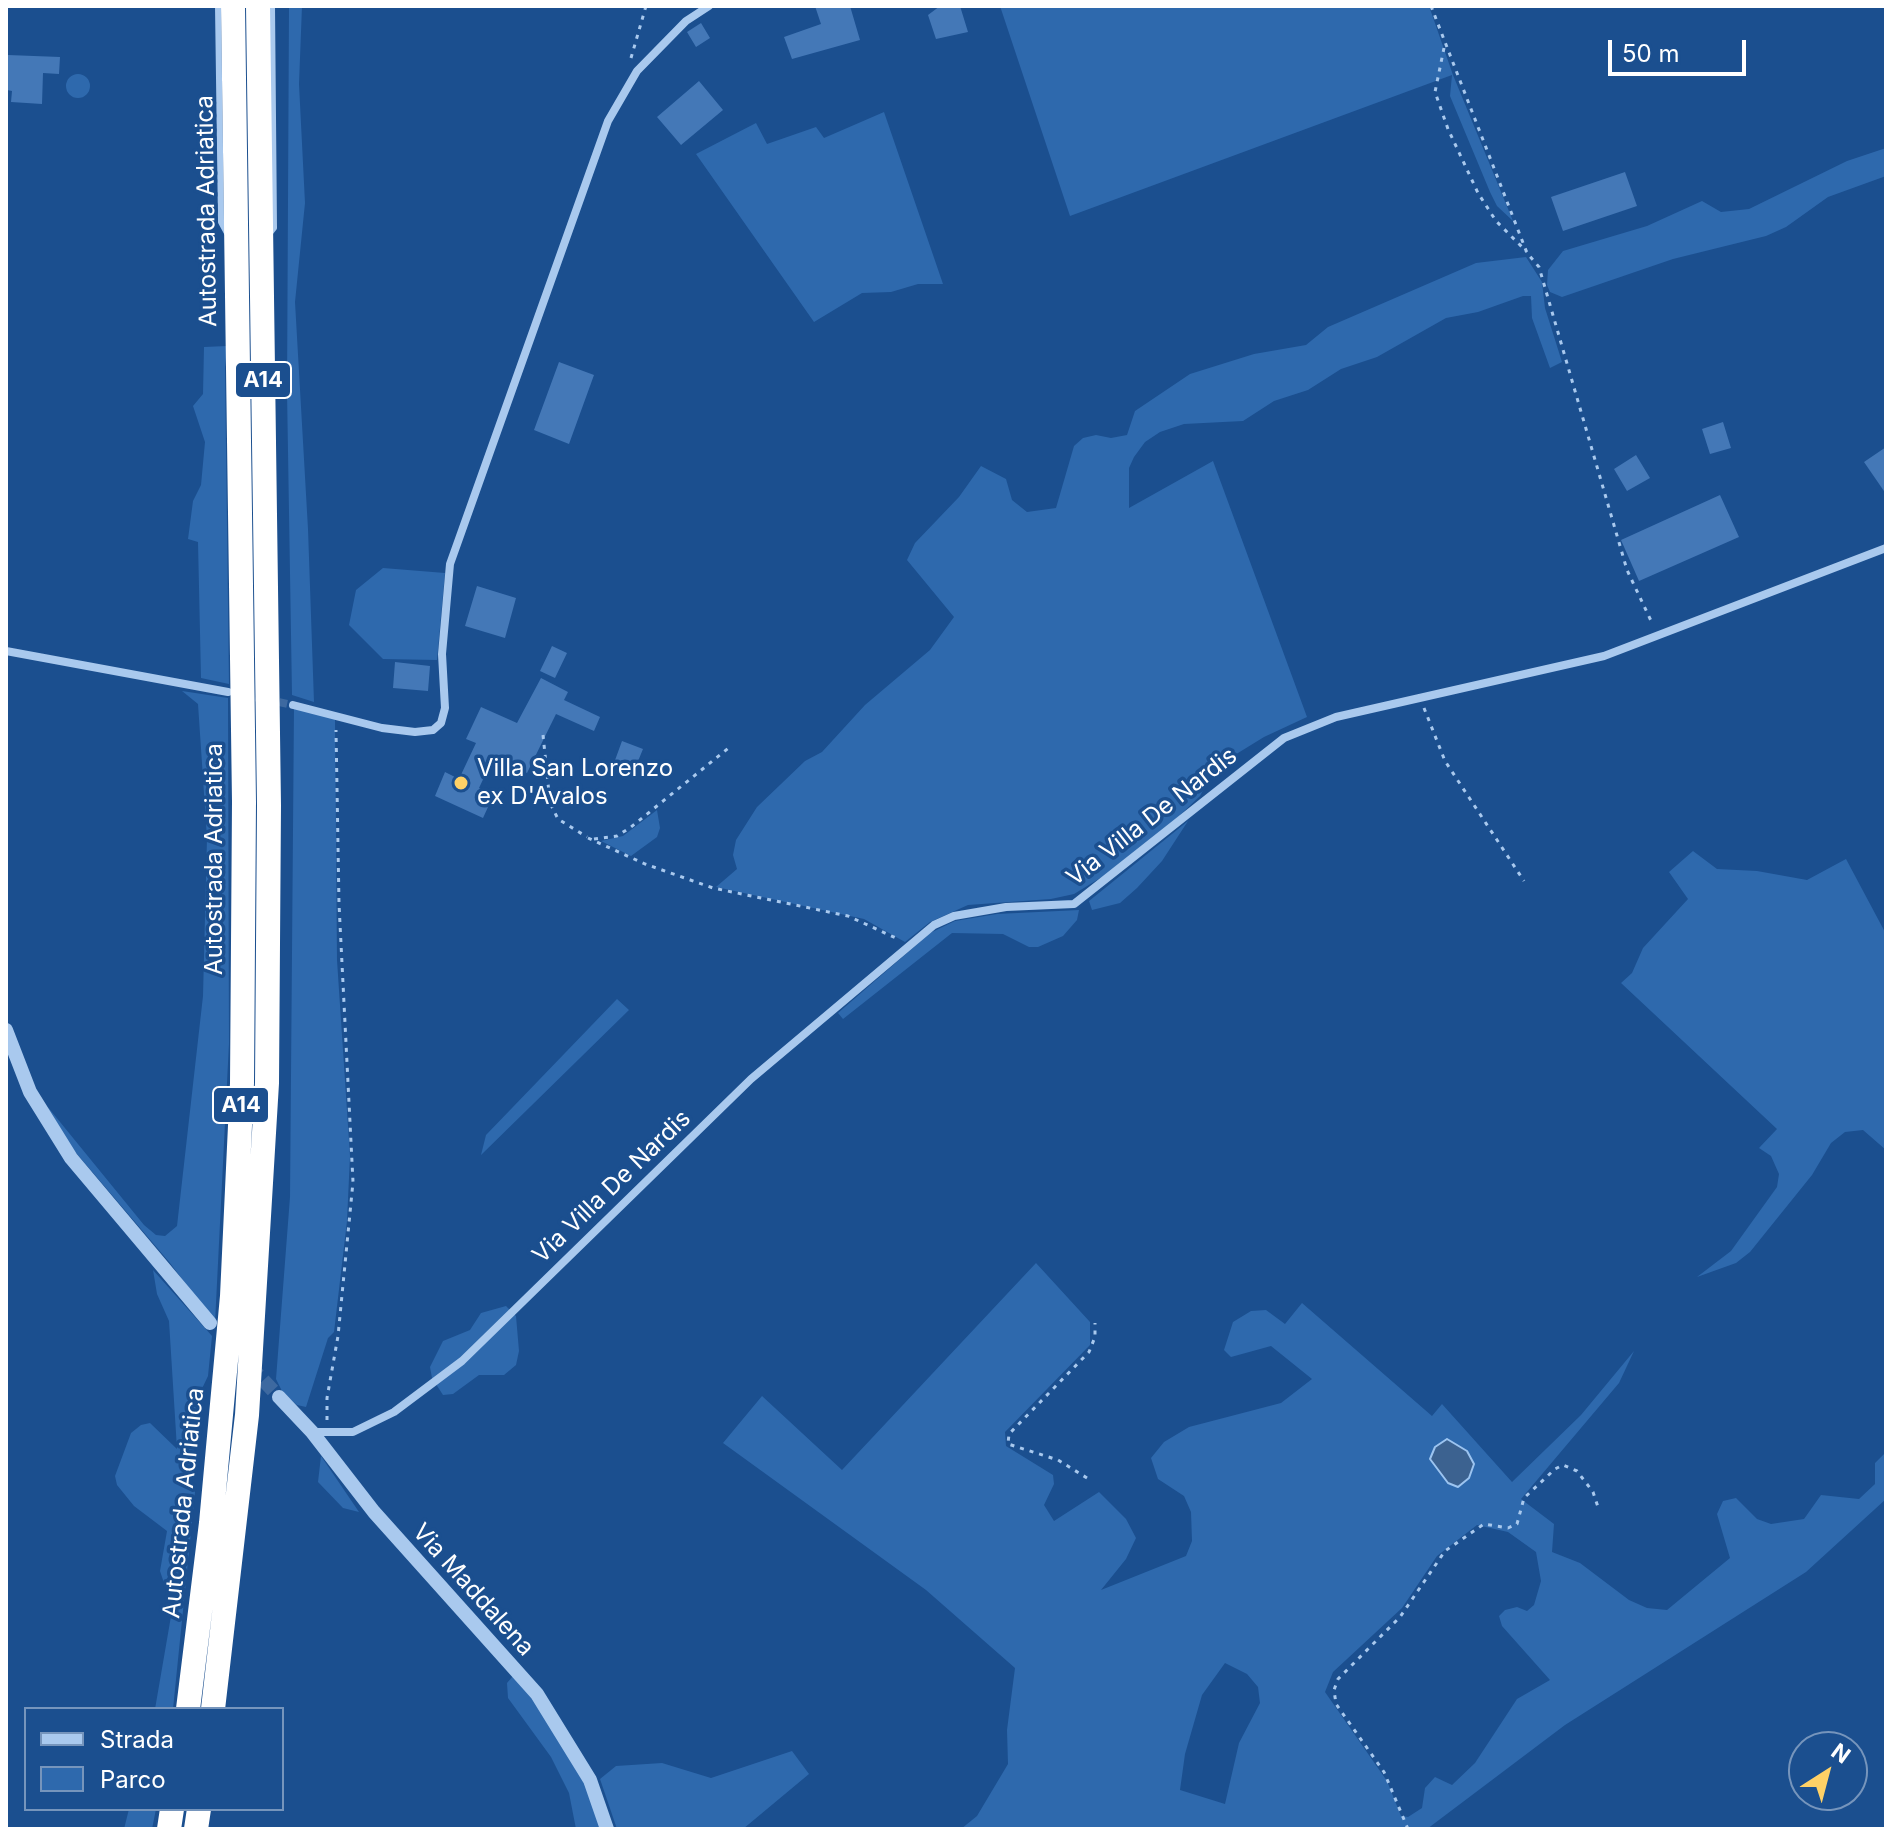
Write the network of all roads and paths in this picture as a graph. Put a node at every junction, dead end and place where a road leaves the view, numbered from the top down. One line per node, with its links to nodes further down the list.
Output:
1 (218, 6): 11 (lane)
2 (233, 6): 11 (highway, Autostrada Adriatica / A14)
3 (258, 6): 10 (highway, A14)
4 (272, 6): 10 (lane)
5 (646, 6): 9 (path)
6 (709, 6): 9 (street)
7 (1431, 6): 8 (path)
8 (1445, 45): 12 (path); 12 (path)
9 (629, 82): 19 (street)
10 (261, 246): 34 (highway, A14)
11 (236, 247): 33 (highway, Autostrada Adriatica / A14)
12 (1527, 253): 14 (path)
13 (1886, 548): 14 (street, Via Villa De Nardis)
14 (1657, 633): 17 (street, Via Villa De Nardis)
15 (6, 651): 16 (street)
16 (228, 692)
17 (1420, 698): 23 (path); 24 (street, Via Villa De Nardis)
18 (293, 705): 19 (street)
19 (339, 717): 30 (path)
20 (543, 735): 22 (path)
21 (731, 746): 22 (path)
22 (588, 838): 24 (path)
23 (1524, 881)
24 (907, 945): 30 (street, Via Villa De Nardis)
25 (6, 1030): 26 (street)
26 (210, 1323)
27 (1095, 1323): 31 (path)
28 (279, 1397): 29 (street, Via Maddalena)
29 (312, 1432): 30 (street, Via Villa De Nardis); 35 (street, Via Maddalena)
30 (330, 1432)
31 (1087, 1478)
32 (1599, 1510): 36 (path)
33 (188, 1707)
34 (213, 1707)
35 (607, 1829)
36 (1408, 1829)

